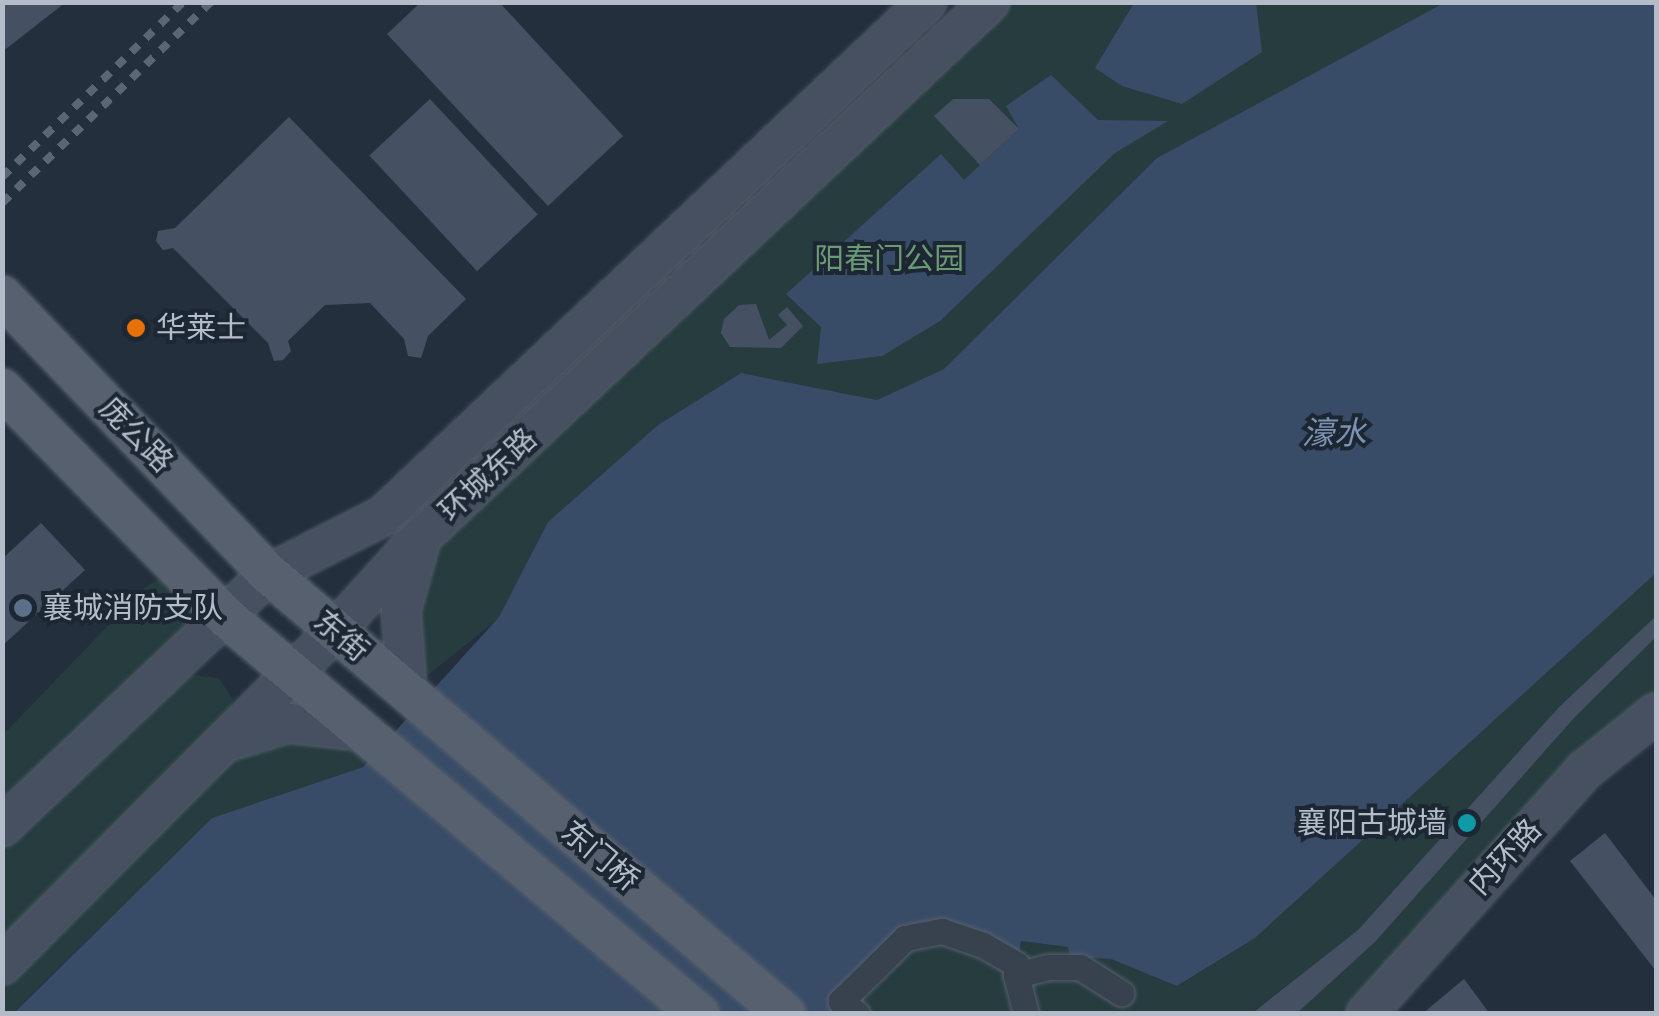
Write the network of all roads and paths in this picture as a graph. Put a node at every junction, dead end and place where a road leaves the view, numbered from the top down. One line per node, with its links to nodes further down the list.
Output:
1 (928, 2): 6 (main road, 环城东路)
2 (990, 2): 5 (main road, 环城东路)
3 (2, 296): 6 (main road, 庞公路)
4 (2, 389): 7 (main road)
5 (421, 538): 8 (main road, 环城东路); 10 (main road)
6 (269, 574): 7 (main road, 环城东路); 8 (main road, 东街)
7 (227, 618): 9 (main road, 东街); 14 (main road, 环城东路)
8 (335, 632): 9 (main road, 环城东路); 10 (main road, 东街)
9 (293, 674): 12 (main road, 东街); 13 (main road, 环城东路)
10 (411, 695): 19 (main road, 东门桥)
11 (1656, 713): 22 (main road, 内环路)
12 (366, 735): 13 (main road); 18 (main road, 东门桥)
13 (225, 742): 15 (main road, 环城东路)
14 (2, 827)
15 (2, 965)
16 (1016, 975): 17 (street); 20 (street); 21 (street)
17 (1120, 993)
18 (699, 1014)
19 (785, 1014)
20 (856, 1014)
21 (1026, 1014)
22 (1366, 1014)

